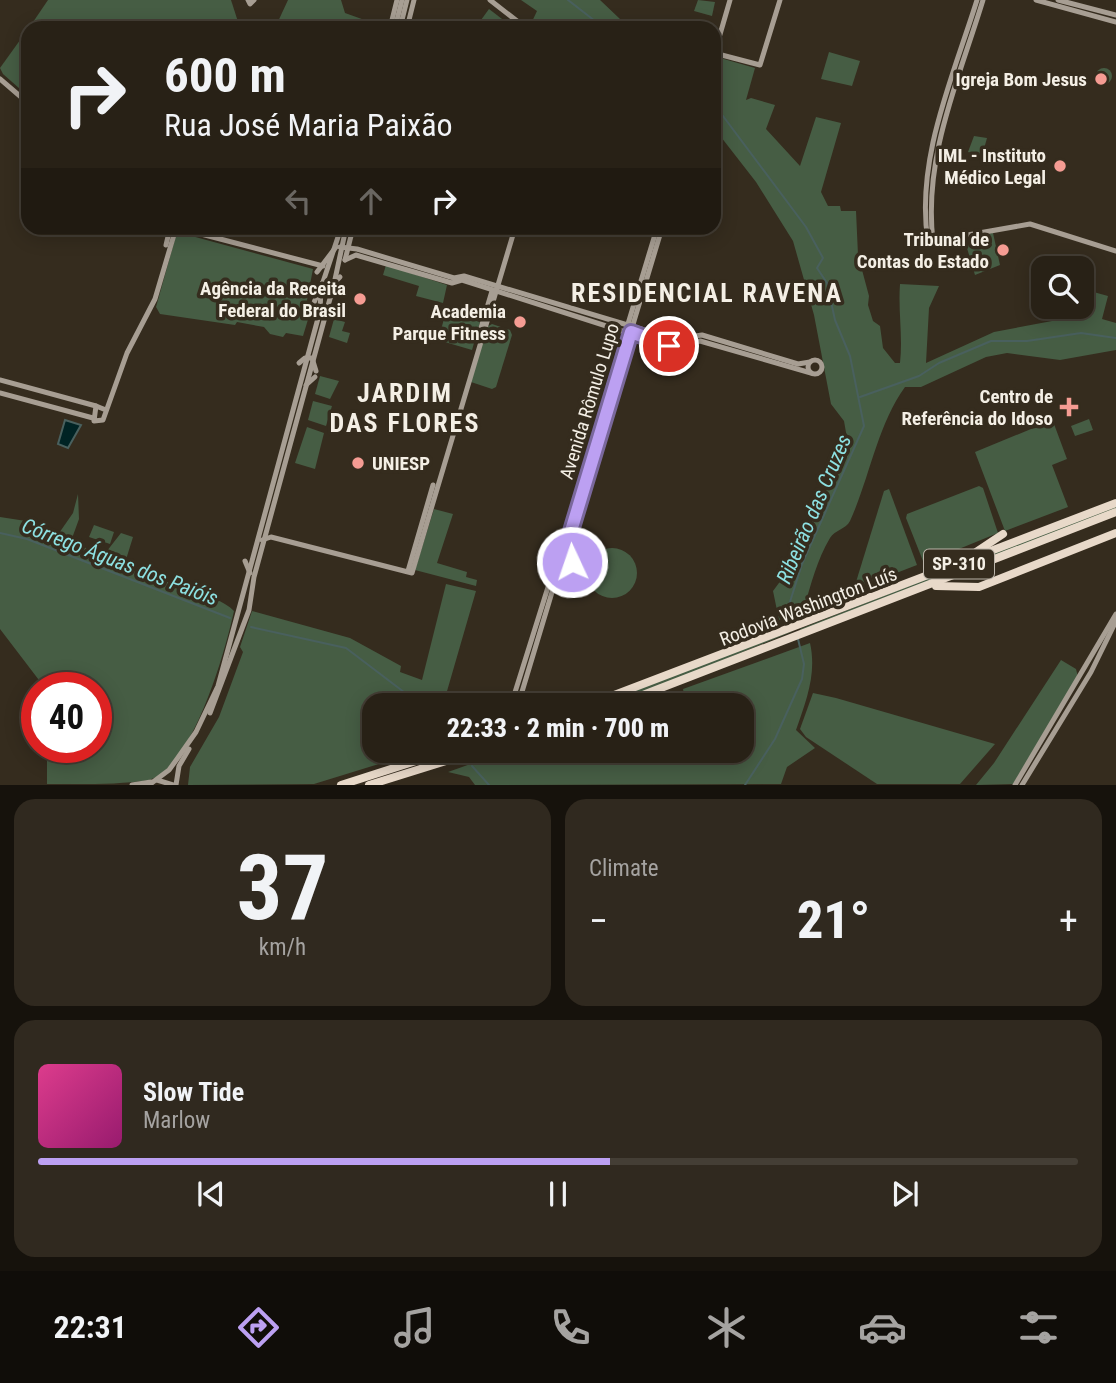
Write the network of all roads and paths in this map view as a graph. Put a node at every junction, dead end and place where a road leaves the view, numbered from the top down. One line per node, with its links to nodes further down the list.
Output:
1 (248, 0): 2 (street)
2 (254, 0)
3 (402, 0): 13 (street); 14 (street)
4 (414, 0): 15 (street)
5 (490, 0): 16 (street)
6 (730, 0): 18 (street)
7 (780, 0): 19 (street)
8 (977, 0): 31 (street)
9 (983, 0): 31 (street)
10 (1036, 0): 17 (street)
11 (1058, 0): 12 (street)
12 (1116, 15)
13 (397, 21)
14 (397, 21)
15 (409, 21)
16 (517, 21)
17 (1116, 22)
18 (721, 34)
19 (721, 54)
20 (0, 79): 21 (street)
21 (21, 97)
22 (173, 235): 54 (street)
23 (173, 235): 55 (street)
24 (210, 235): 34 (street)
25 (344, 235): 32 (street)
26 (344, 235): 32 (street)
27 (350, 235): 32 (street)
28 (512, 235): 40 (street)
29 (655, 235): 42 (street, Avenida Rômulo Lupo)
30 (661, 235): 42 (street, Avenida Rômulo Lupo)
31 (931, 242): 33 (street)
32 (344, 246): 35 (street); 38 (street); 39 (street); 40 (street); 40 (street)
33 (1116, 251)
34 (312, 263): 35 (street); 36 (street)
35 (323, 266): 36 (street)
36 (317, 272): 39 (street)
37 (340, 277): 38 (street)
38 (334, 284): 39 (street); 47 (street)
39 (321, 285): 41 (street); 47 (street)
40 (495, 288): 42 (street); 61 (street)
41 (312, 307)
42 (630, 328): 43 (street); 46 (street); 62 (street, Avenida Rômulo Lupo)
43 (671, 338): 44 (street); 46 (street)
44 (682, 338): 45 (street); 48 (street)
45 (684, 345): 46 (street); 50 (street)
46 (669, 346)
47 (310, 358): 49 (street); 52 (street); 52 (street); 61 (street)
48 (810, 362): 50 (street); 50 (street)
49 (299, 363)
50 (811, 373)
51 (0, 380): 54 (street)
52 (304, 387): 61 (street)
53 (0, 393): 56 (street)
54 (98, 406): 55 (street); 56 (street)
55 (106, 410): 56 (street)
56 (93, 418)
57 (1116, 503): 65 (highway, Rodovia Washington Luís / SP-310)
58 (1116, 512): 67 (highway, Rodovia Washington Luís / SP-310)
59 (1116, 533): 67 (highway)
60 (1003, 534): 65 (highway)
61 (261, 540): 66 (street); 69 (street)
62 (564, 543): 64 (street); 64 (street)
63 (245, 561): 66 (street)
64 (556, 569): 76 (street); 77 (street)
65 (937, 572): 74 (highway, Rodovia Washington Luís / SP-310)
66 (250, 573): 68 (street)
67 (923, 587): 74 (highway, Rodovia Washington Luís / SP-310)
68 (241, 598): 69 (street); 70 (street)
69 (250, 601): 71 (street)
70 (239, 608): 71 (street); 82 (street)
71 (248, 610): 84 (street)
72 (1116, 614): 87 (street)
73 (1116, 621): 88 (street)
74 (804, 629): 75 (highway, Rodovia Washington Luís / SP-310)
75 (791, 634): 78 (highway, Rodovia Washington Luís / SP-310); 79 (highway, Rodovia Washington Luís / SP-310)
76 (515, 693)
77 (521, 693)
78 (622, 693)
79 (646, 693)
80 (410, 763): 85 (highway)
81 (440, 763): 86 (highway)
82 (152, 782): 83 (street); 84 (street)
83 (136, 784)
84 (175, 785)
85 (341, 785)
86 (369, 785)
87 (1016, 785)
88 (1021, 785)

